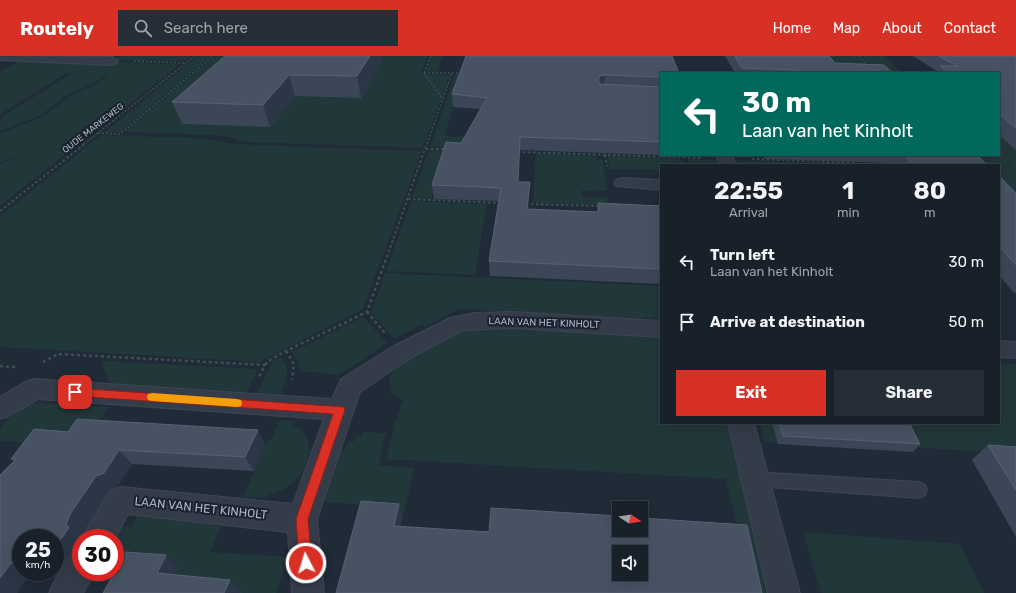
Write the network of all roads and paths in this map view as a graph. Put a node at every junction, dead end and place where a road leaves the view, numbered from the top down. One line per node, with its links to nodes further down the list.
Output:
1 (195, 56): 7 (path, OUDE MARKEWEG)
2 (213, 56): 13 (path)
3 (431, 56): 9 (path)
4 (859, 56): 8 (path)
5 (0, 57): 6 (street)
6 (112, 61): 7 (path)
7 (186, 63): 13 (path, OUDE MARKEWEG)
8 (872, 69)
9 (424, 73): 10 (path); 12 (path)
10 (452, 73): 11 (path); 12 (path)
11 (463, 73)
12 (443, 100): 14 (path)
13 (98, 133): 26 (path, OUDE MARKEWEG)
14 (426, 149): 15 (path); 22 (path)
15 (449, 150)
16 (512, 152): 17 (path)
17 (726, 160): 19 (path)
18 (854, 160): 19 (path)
19 (858, 164)
20 (622, 183): 21 (street)
21 (660, 184)
22 (408, 199): 23 (path); 31 (path)
23 (502, 203)
24 (525, 204): 25 (path)
25 (604, 206)
26 (0, 211)
27 (660, 329): 34 (street, LAAN VAN HET KINHOLT)
28 (1000, 349): 29 (street)
29 (1016, 350)
30 (38, 364): 31 (path)
31 (265, 365): 32 (path)
32 (247, 404): 33 (street); 34 (street)
33 (0, 409)
34 (340, 410): 38 (street, LAAN VAN HET KINHOLT)
35 (741, 424): 36 (street)
36 (755, 479): 37 (lane); 43 (street)
37 (919, 490)
38 (302, 519): 39 (street, LAAN VAN HET KINHOLT); 42 (street, LAAN VAN HET KINHOLT)
39 (103, 529)
40 (72, 581): 41 (street)
41 (65, 593)
42 (308, 593)
43 (784, 593)

